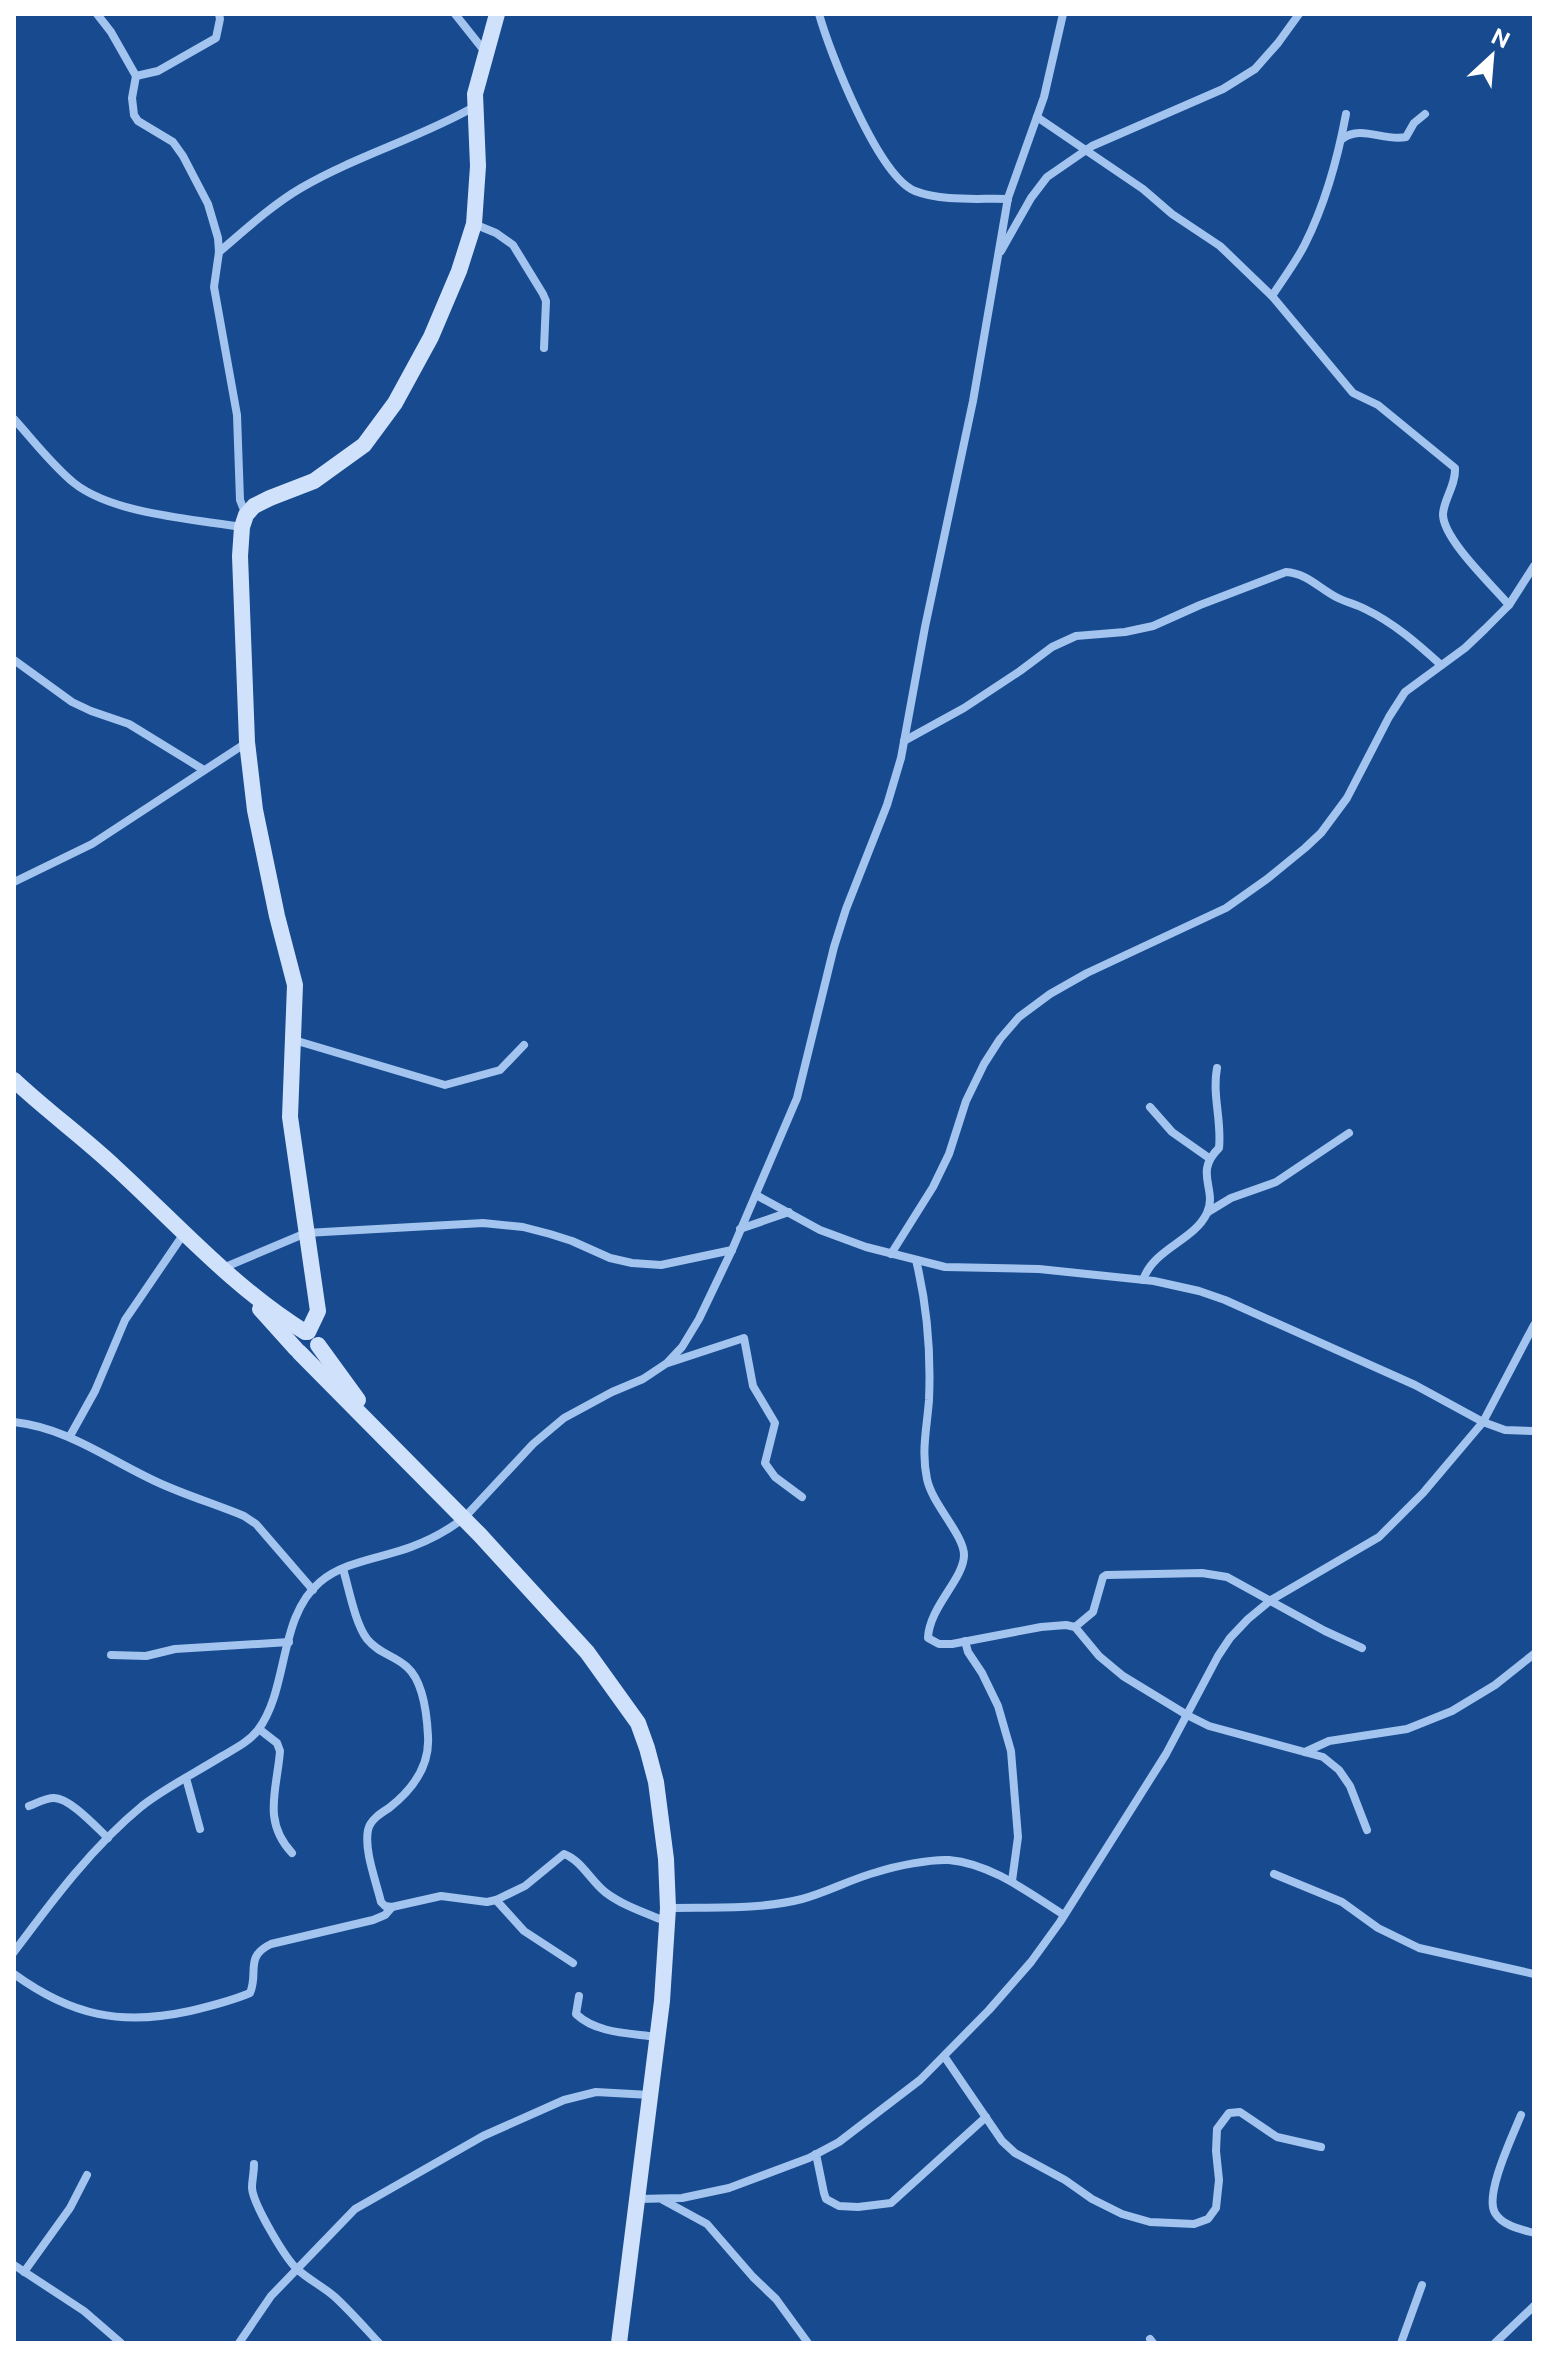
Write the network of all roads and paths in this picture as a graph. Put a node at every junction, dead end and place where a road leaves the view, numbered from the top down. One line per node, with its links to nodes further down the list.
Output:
1 (97, 14): 9 (street)
2 (219, 14): 9 (street)
3 (455, 14): 8 (street)
4 (497, 14): 8 (main road)
5 (819, 14): 16 (street)
6 (1063, 14): 13 (street)
7 (1299, 14): 15 (street)
8 (486, 53): 10 (main road)
9 (136, 76): 18 (street)
10 (474, 107): 17 (main road); 18 (street)
11 (1346, 114): 14 (street)
12 (1425, 114): 14 (street)
13 (1037, 117): 15 (street); 16 (street)
14 (1341, 139): 20 (street)
15 (1084, 151): 19 (street); 20 (street)
16 (1008, 199): 19 (street)
17 (474, 224): 21 (street); 23 (main road)
18 (219, 252): 23 (street)
19 (996, 259): 28 (street)
20 (1272, 296): 25 (street)
21 (544, 348)
22 (14, 419): 23 (street)
23 (244, 521): 29 (main road)
24 (1534, 566): 25 (street)
25 (1509, 605): 27 (street)
26 (14, 660): 30 (street)
27 (1441, 665): 28 (street); 46 (street)
28 (904, 741): 39 (street)
29 (247, 742): 30 (street); 32 (main road)
30 (204, 770): 31 (street)
31 (14, 882)
32 (293, 1040): 33 (street); 44 (main road)
33 (524, 1045)
34 (1217, 1068): 38 (street)
35 (14, 1080): 43 (main road)
36 (1150, 1107): 38 (street)
37 (1349, 1133): 41 (street)
38 (1209, 1158): 41 (street)
39 (756, 1195): 40 (street); 42 (street)
40 (790, 1212): 42 (street); 46 (street)
41 (1207, 1212): 50 (street)
42 (740, 1229): 45 (street)
43 (185, 1232): 48 (main road); 58 (street)
44 (306, 1233): 45 (street); 48 (street); 52 (main road)
45 (732, 1250): 54 (street)
46 (891, 1254): 47 (street)
47 (916, 1260): 50 (street); 66 (street)
48 (223, 1268): 49 (main road)
49 (236, 1280): 52 (main road); 53 (main road)
50 (1143, 1280): 56 (street)
51 (1534, 1325): 56 (street)
52 (312, 1338): 53 (main road); 59 (main road)
53 (298, 1350): 59 (main road)
54 (667, 1363): 60 (street); 61 (street)
55 (14, 1422): 58 (street)
56 (1483, 1422): 57 (street); 64 (street)
57 (1534, 1431)
58 (70, 1436): 63 (street)
59 (384, 1437): 61 (main road)
60 (802, 1497)
61 (464, 1518): 62 (street); 84 (main road)
62 (343, 1569): 63 (street); 83 (street)
63 (313, 1590): 67 (street)
64 (1271, 1600): 65 (street); 68 (street); 71 (street)
65 (1075, 1627): 66 (street); 71 (street)
66 (965, 1641): 81 (street)
67 (289, 1642): 70 (street); 72 (street)
68 (1362, 1648)
69 (1534, 1654): 73 (street)
70 (111, 1655)
71 (1187, 1715): 73 (street); 85 (street)
72 (259, 1729): 74 (street); 79 (street)
73 (1304, 1752): 77 (street)
74 (186, 1778): 76 (street); 78 (street)
75 (29, 1806): 78 (street)
76 (200, 1829)
77 (1367, 1830)
78 (108, 1838): 86 (street)
79 (292, 1853)
80 (1274, 1874): 89 (street)
81 (1012, 1881): 84 (street); 85 (street)
82 (496, 1900): 83 (street); 84 (street); 87 (street)
83 (392, 1907): 88 (street)
84 (668, 1915): 91 (main road)
85 (1064, 1915): 92 (street)
86 (14, 1952)
87 (573, 1963)
88 (14, 1974)
89 (1534, 1974)
90 (579, 1996): 91 (street)
91 (657, 2037): 93 (main road)
92 (944, 2056): 95 (street); 97 (street)
93 (650, 2095): 100 (main road); 104 (street)
94 (1521, 2115): 102 (street)
95 (986, 2117): 96 (street); 97 (street)
96 (1321, 2147)
97 (816, 2154): 101 (street)
98 (254, 2164): 104 (street)
99 (87, 2175): 105 (street)
100 (637, 2199): 101 (street); 111 (main road)
101 (662, 2200): 112 (street)
102 (1534, 2233)
103 (14, 2265): 105 (street)
104 (297, 2269): 109 (street); 110 (street)
105 (24, 2272): 108 (street)
106 (1422, 2285): 113 (street)
107 (1534, 2306): 114 (street)
108 (121, 2343)
109 (239, 2343)
110 (379, 2343)
111 (619, 2343)
112 (808, 2343)
113 (1401, 2343)
114 (1495, 2343)

